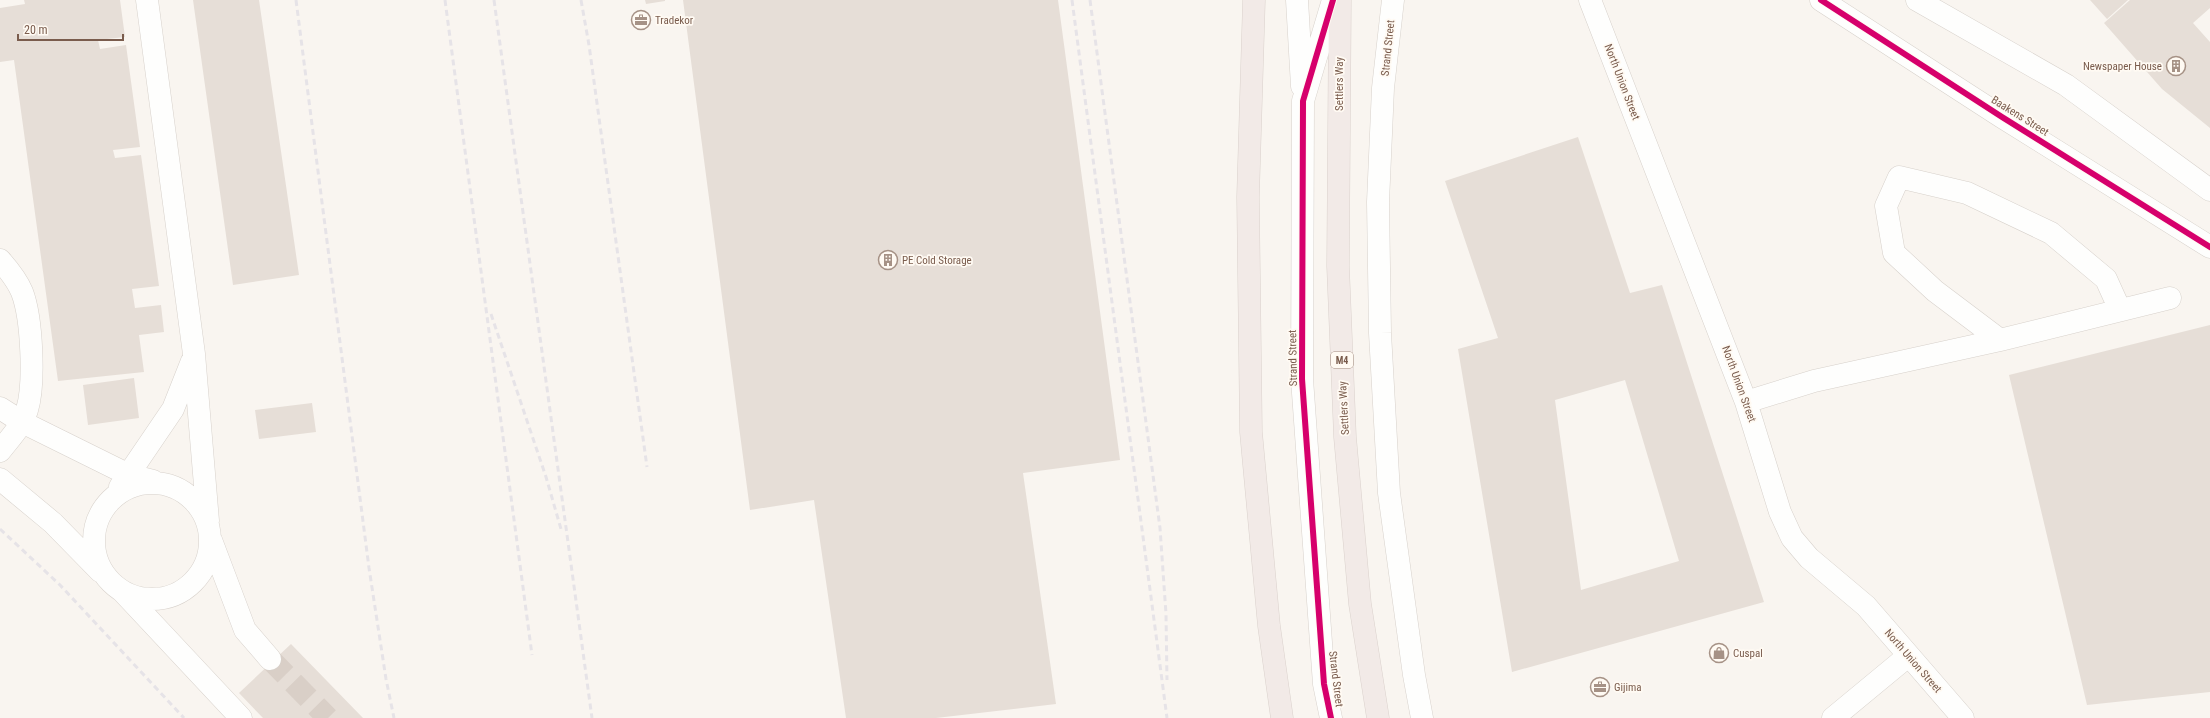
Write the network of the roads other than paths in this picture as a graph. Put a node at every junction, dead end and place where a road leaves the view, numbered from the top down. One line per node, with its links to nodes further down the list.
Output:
1 (147, 0): 17 (street)
2 (1254, 0): 31 (highway)
3 (1297, 0): 10 (street)
4 (1333, 0): 10 (street, Strand Street)
5 (1340, 0): 33 (highway, Settlers Way / M4)
6 (1393, 0): 34 (street, Strand Street)
7 (1590, 0): 18 (street, North Union Street)
8 (1822, 0): 12 (street, Baakens Street)
9 (1917, 0): 11 (street)
10 (1303, 101): 32 (street, Strand Street)
11 (2210, 190)
12 (2210, 247)
13 (0, 260): 20 (street)
14 (2170, 298): 15 (street)
15 (2120, 310): 16 (street); 16 (street)
16 (2000, 340): 18 (street)
17 (194, 354): 22 (street); 26 (street)
18 (1746, 402): 28 (street, North Union Street)
19 (0, 408): 20 (street)
20 (22, 422): 21 (street); 22 (street)
21 (0, 451)
22 (129, 475): 24 (street); 25 (street)
23 (0, 479): 27 (street)
24 (169, 485): 25 (street); 26 (street)
25 (104, 508): 27 (street)
26 (210, 530): 27 (street); 29 (street)
27 (114, 584): 30 (street)
28 (1908, 656): 35 (street); 36 (street, North Union Street)
29 (270, 659)
30 (241, 718)
31 (1282, 718)
32 (1331, 718)
33 (1378, 718)
34 (1422, 718)
35 (1833, 718)
36 (1963, 718)

